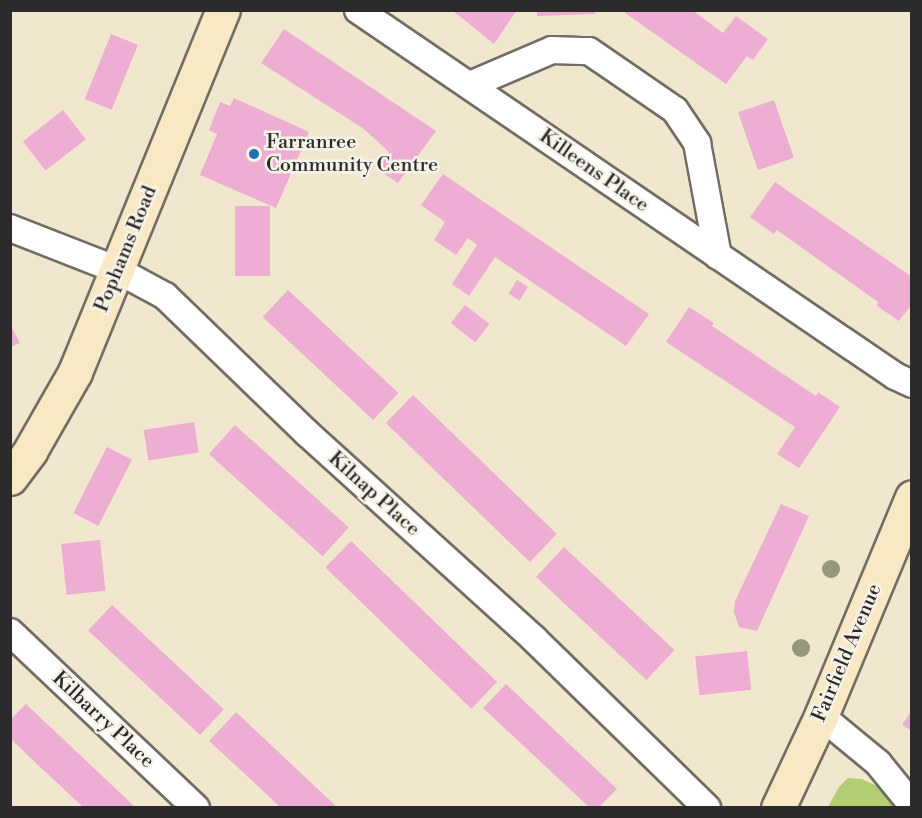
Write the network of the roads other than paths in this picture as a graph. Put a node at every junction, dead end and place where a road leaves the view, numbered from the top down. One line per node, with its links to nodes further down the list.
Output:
1 (223, 10): 6 (street, Pophams Road)
2 (358, 10): 3 (street, Killeens Place)
3 (470, 85): 5 (street, Killeens Place); 5 (street)
4 (10, 228): 6 (street, Kilnap Place)
5 (718, 256): 7 (street, Killeens Place)
6 (117, 270): 8 (street, Pophams Road); 14 (street, Kilnap Place)
7 (912, 384)
8 (10, 478)
9 (912, 497): 11 (street, Fairfield Avenue)
10 (10, 632): 13 (street, Kilbarry Place)
11 (821, 716): 12 (street); 15 (street, Fairfield Avenue)
12 (912, 805)
13 (196, 807)
14 (707, 807)
15 (778, 807)

